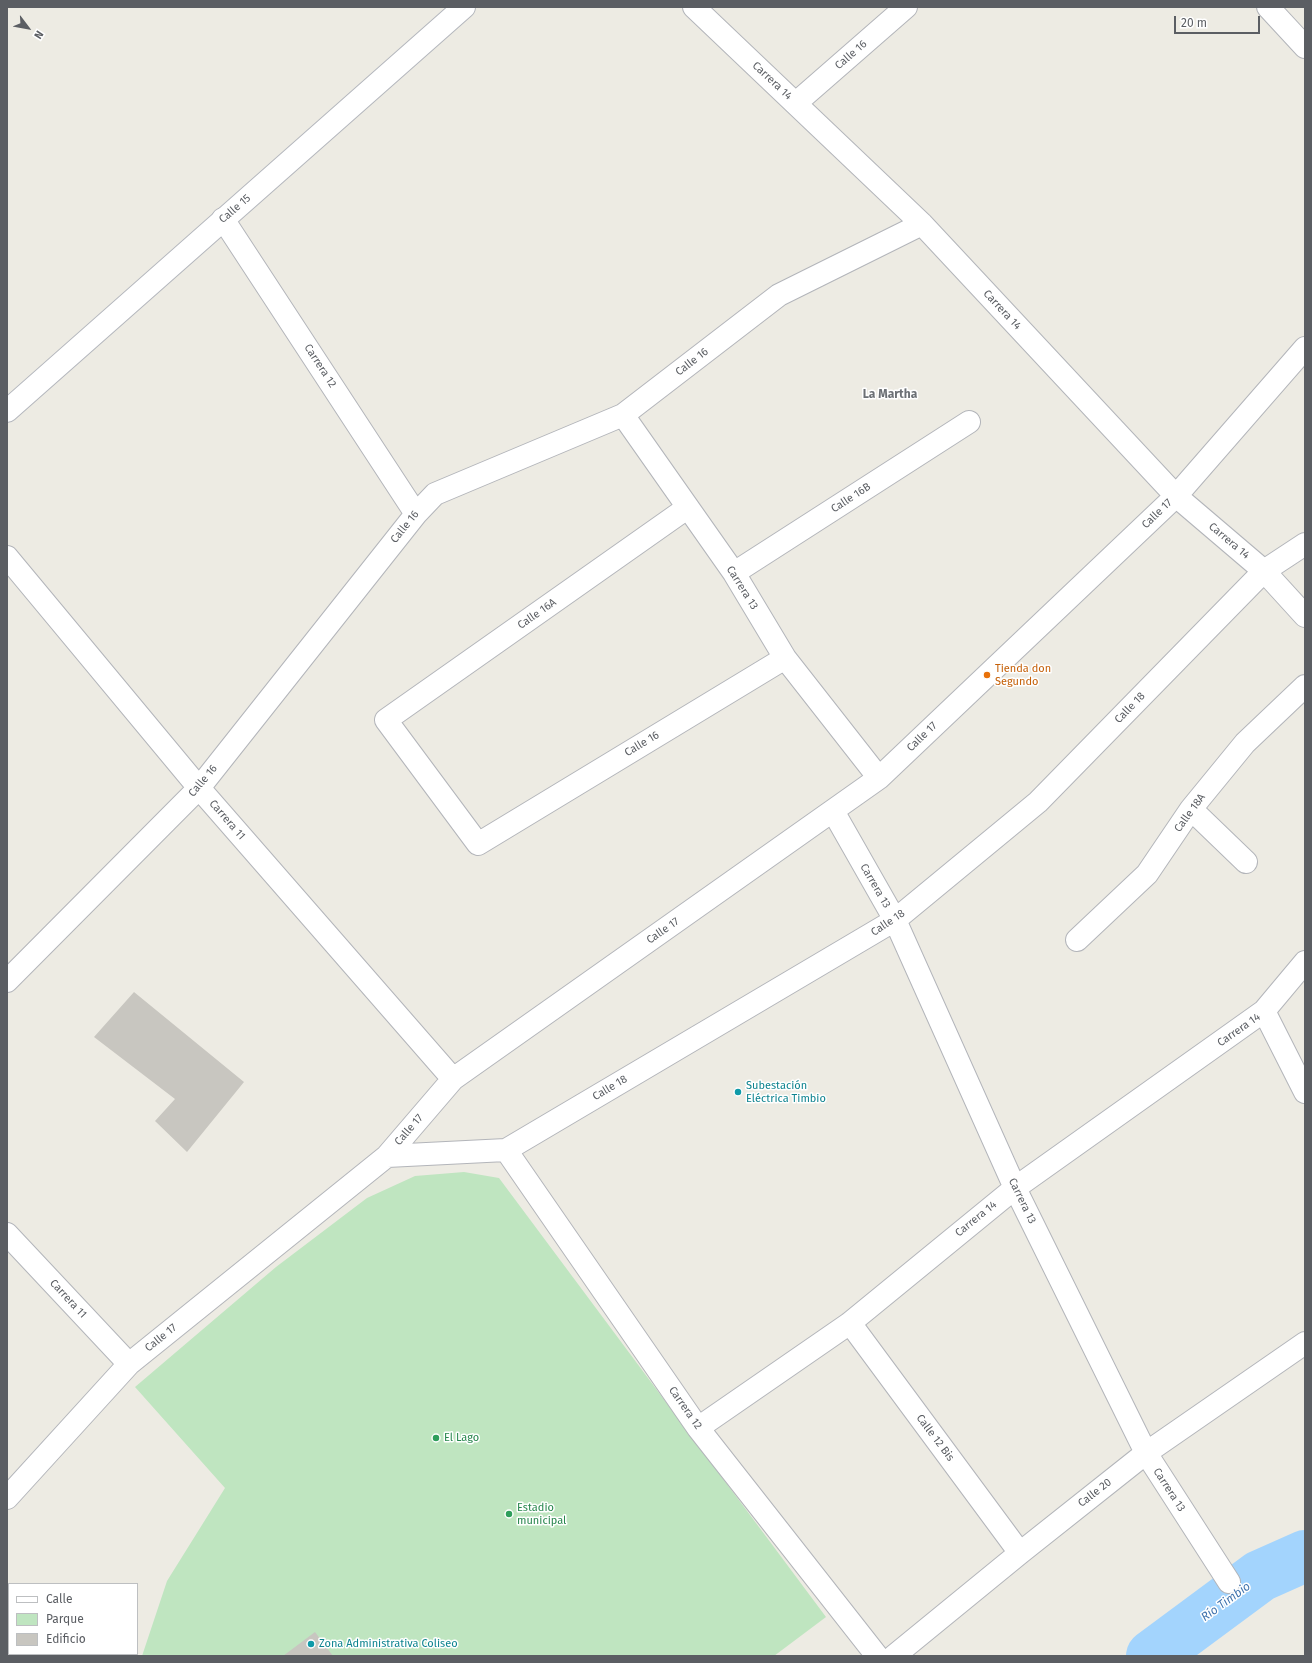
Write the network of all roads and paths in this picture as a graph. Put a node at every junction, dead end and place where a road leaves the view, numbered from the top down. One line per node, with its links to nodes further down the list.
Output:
1 (464, 7): 7 (street, Calle 15)
2 (694, 7): 6 (street, Carrera 14)
3 (906, 7): 6 (street, Calle 16)
4 (1268, 7): 5 (street)
5 (1305, 46)
6 (796, 103): 8 (street, Carrera 14)
7 (224, 219): 10 (street, Calle 15); 15 (street, Carrera 12)
8 (922, 224): 11 (street, Calle 16); 13 (street, Carrera 14)
9 (1305, 348): 13 (street, Calle 17)
10 (7, 410)
11 (623, 415): 14 (street, Carrera 13); 15 (street, Calle 16)
12 (969, 422): 19 (street, Calle 16B)
13 (1176, 496): 18 (street, Carrera 14); 23 (street, Calle 17)
14 (687, 508): 19 (street, Carrera 13); 27 (street, Calle 16A)
15 (416, 514): 24 (street, Calle 16)
16 (1305, 544): 18 (street, Calle 18)
17 (7, 557): 24 (street, Carrera 11)
18 (1264, 571): 20 (street, Carrera 14); 29 (street, Calle 18)
19 (734, 573): 21 (street, Carrera 13)
20 (1305, 616)
21 (785, 658): 23 (street, Carrera 13); 27 (street, Calle 16)
22 (1305, 686): 25 (street, Calle 18A)
23 (879, 778): 26 (street, Calle 17)
24 (199, 788): 32 (street, Calle 16); 34 (street, Carrera 11)
25 (1191, 809): 28 (street); 30 (street, Calle 18A)
26 (833, 811): 29 (street, Carrera 13); 34 (street, Calle 17)
27 (478, 844)
28 (1246, 862)
29 (895, 920): 36 (street, Calle 18); 38 (street, Carrera 13)
30 (1077, 940)
31 (1305, 962): 33 (street, Carrera 14)
32 (7, 981)
33 (1264, 1012): 35 (street); 38 (street, Carrera 14)
34 (453, 1079): 37 (street, Calle 17)
35 (1305, 1092)
36 (506, 1150): 37 (street, Calle 18); 43 (street, Carrera 12)
37 (386, 1156): 42 (street, Calle 17)
38 (1015, 1188): 40 (street, Carrera 14); 44 (street, Carrera 13)
39 (7, 1234): 42 (street, Carrera 11)
40 (850, 1323): 43 (street, Carrera 14); 46 (street, Calle 12 Bis)
41 (1305, 1343): 44 (street, Calle 20)
42 (129, 1364): 45 (street, Calle 17)
43 (698, 1428): 48 (street, Carrera 12)
44 (1146, 1454): 46 (street, Calle 20); 47 (street, Carrera 13)
45 (7, 1498)
46 (1020, 1553): 49 (street, Calle 20)
47 (1229, 1582)
48 (877, 1656)
49 (894, 1656)

